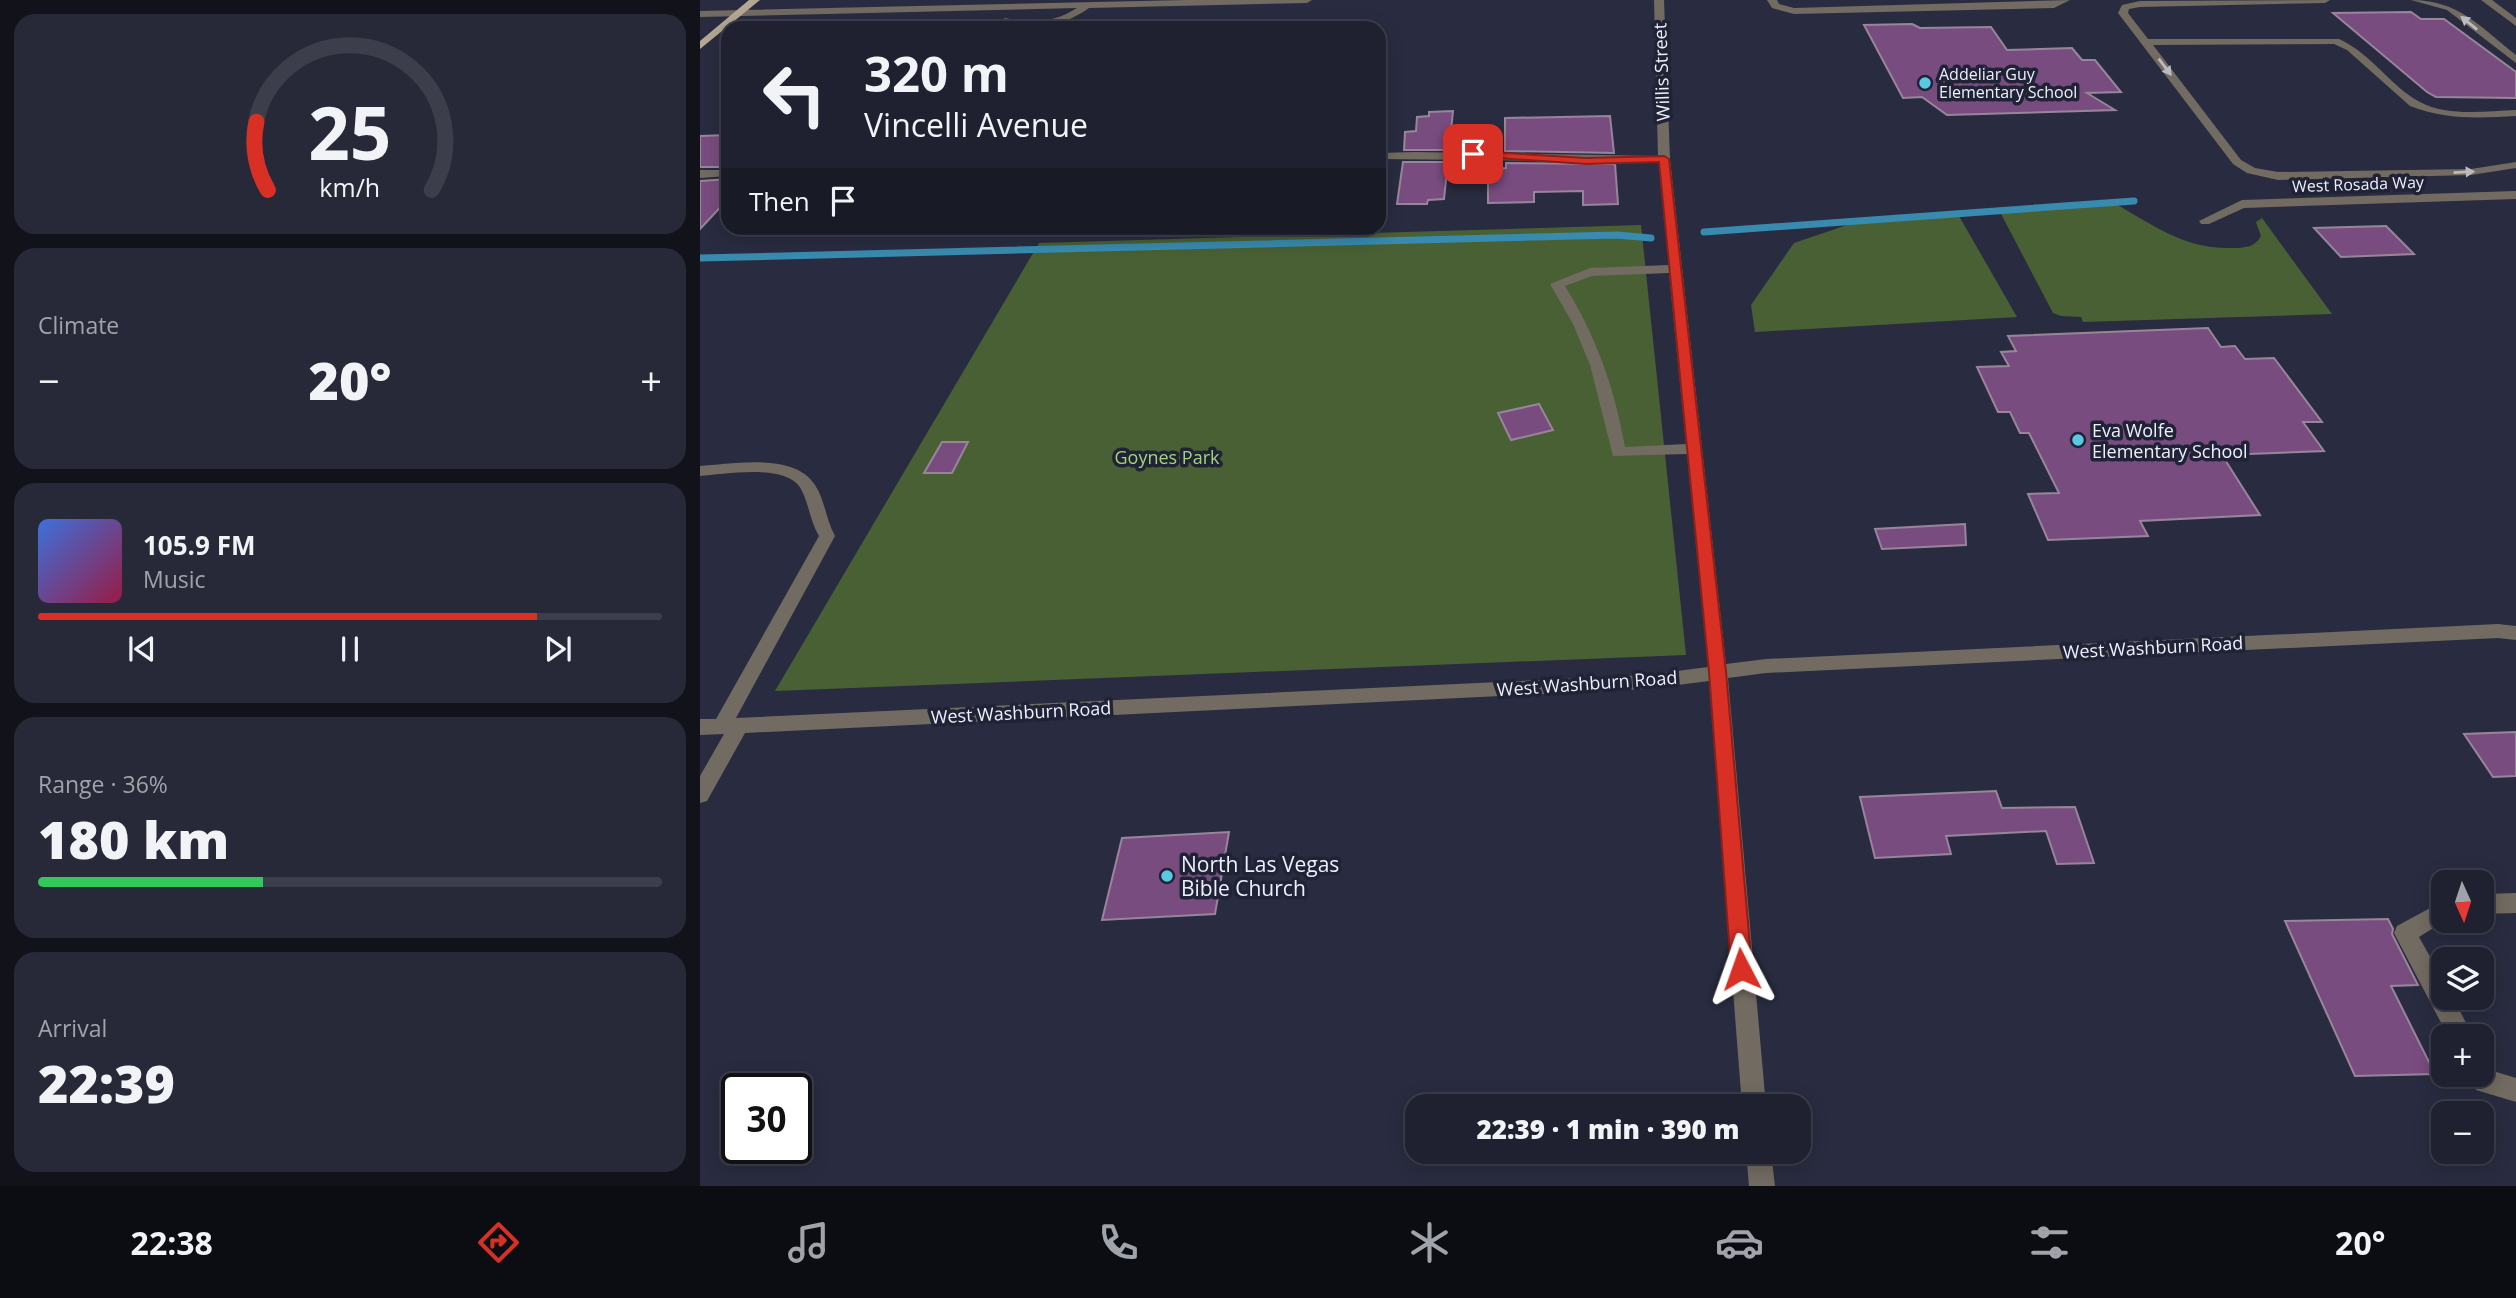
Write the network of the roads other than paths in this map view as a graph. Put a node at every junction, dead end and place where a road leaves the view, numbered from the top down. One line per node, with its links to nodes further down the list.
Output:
1 (755, 0): 13 (main road)
2 (1307, 0): 10 (street)
3 (1659, 0): 24 (street, Willis Street)
4 (1772, 0): 5 (street)
5 (2065, 0)
6 (2325, 0): 9 (street)
7 (2416, 0): 21 (street, one-way to 7)
8 (2486, 0): 17 (street)
9 (2255, 1): 19 (street)
10 (1087, 5): 11 (street); 16 (street)
11 (1018, 6): 13 (street); 15 (street)
12 (700, 13): 13 (street)
13 (740, 13): 14 (main road)
14 (730, 21)
15 (1005, 21)
16 (1060, 21)
17 (2516, 23)
18 (721, 29): 20 (main road)
19 (2146, 43): 22 (street); 25 (street, one-way to 25)
20 (700, 46)
21 (2516, 61)
22 (2516, 113)
23 (1386, 156): 24 (street)
24 (1664, 159): 30 (street, Willis Street)
25 (2516, 165)
26 (721, 173): 27 (street)
27 (700, 174)
28 (2513, 197): 29 (street, West Rosada Way)
29 (2205, 220)
30 (1677, 269): 31 (street, Willis Street); 31 (street)
31 (1694, 449): 34 (street, Willis Street)
32 (700, 471): 35 (street)
33 (2516, 633): 34 (street, West Washburn Road)
34 (1718, 672): 35 (street, West Washburn Road); 44 (street, Willis Street)
35 (731, 726): 36 (street, West Washburn Road); 37 (street)
36 (700, 727)
37 (700, 795)
38 (2516, 903): 39 (street)
39 (2494, 904)
40 (2431, 918): 41 (street)
41 (2454, 1024)
42 (2494, 1084): 43 (street)
43 (2516, 1090)
44 (1753, 1094)
45 (1760, 1164): 46 (street)
46 (1762, 1186)

